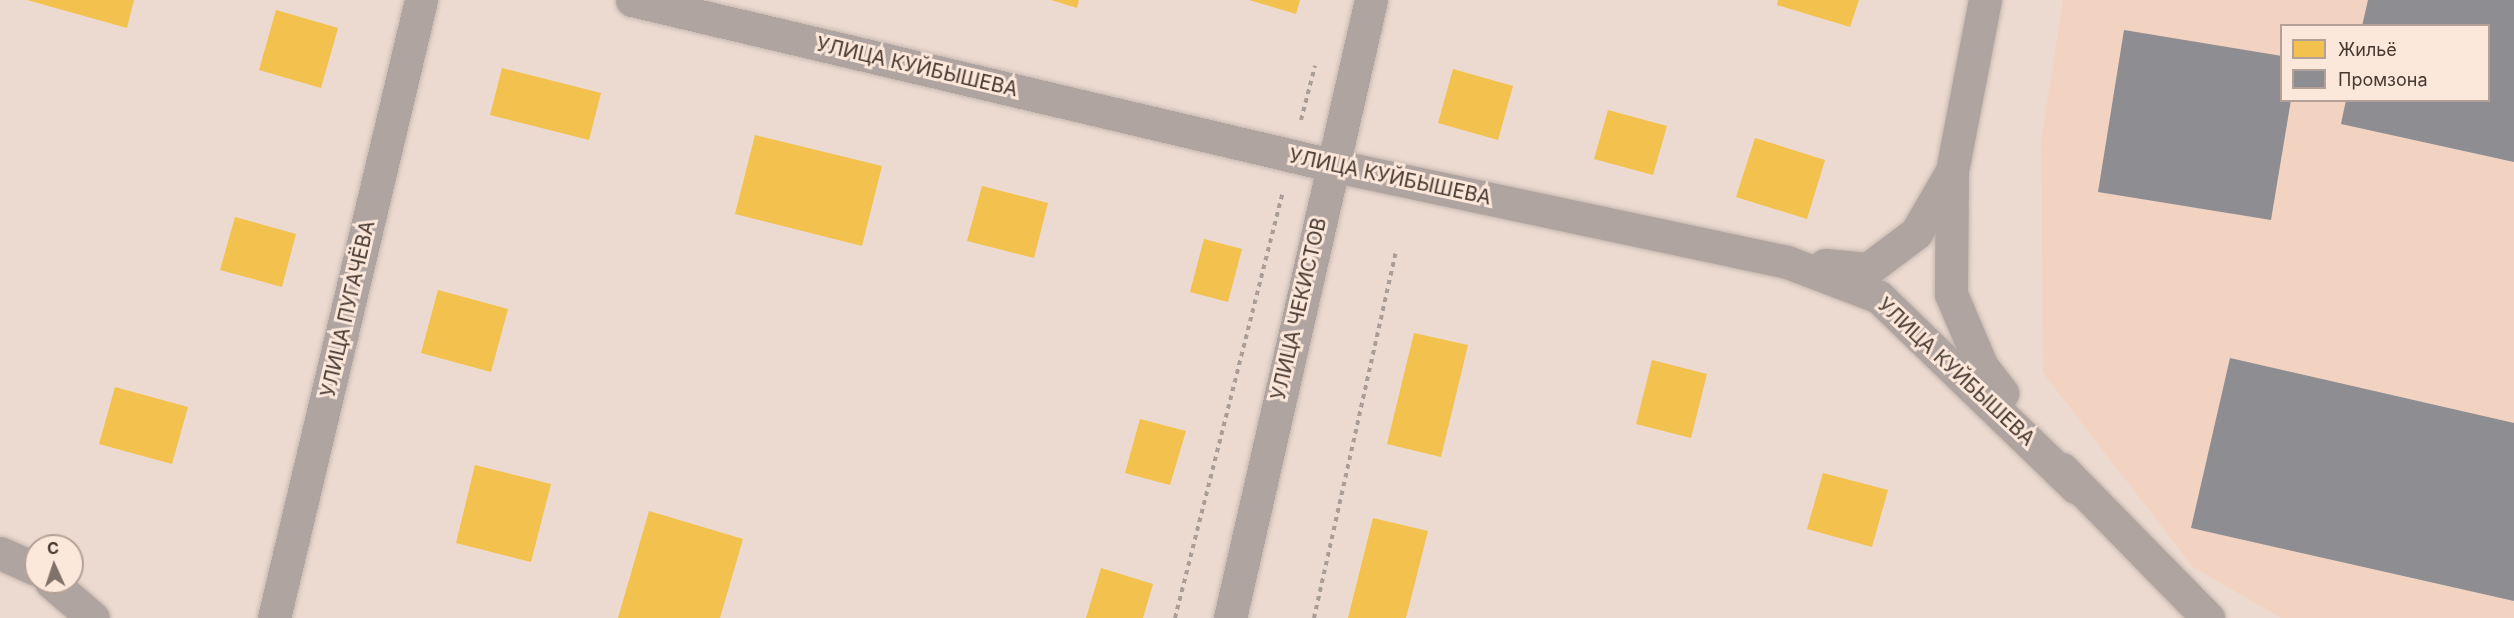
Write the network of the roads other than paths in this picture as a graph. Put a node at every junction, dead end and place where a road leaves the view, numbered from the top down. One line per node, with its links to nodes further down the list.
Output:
1 (421, 0): 14 (street, УЛИЦА ПУГАЧЁВА)
2 (632, 0): 5 (street, УЛИЦА КУЙБЫШЕВА)
3 (1371, 0): 5 (street, УЛИЦА ЧЕКИСТОВ)
4 (1985, 0): 6 (street)
5 (1331, 165): 7 (street, УЛИЦА КУЙБЫШЕВА); 15 (street, УЛИЦА ЧЕКИСТОВ)
6 (1952, 171): 7 (street); 8 (street)
7 (1787, 262): 8 (street, УЛИЦА КУЙБЫШЕВА)
8 (2076, 487): 12 (street)
9 (0, 554): 10 (street)
10 (24, 564)
11 (65, 594): 13 (street)
12 (2210, 617)
13 (93, 618)
14 (274, 618)
15 (1230, 618)

